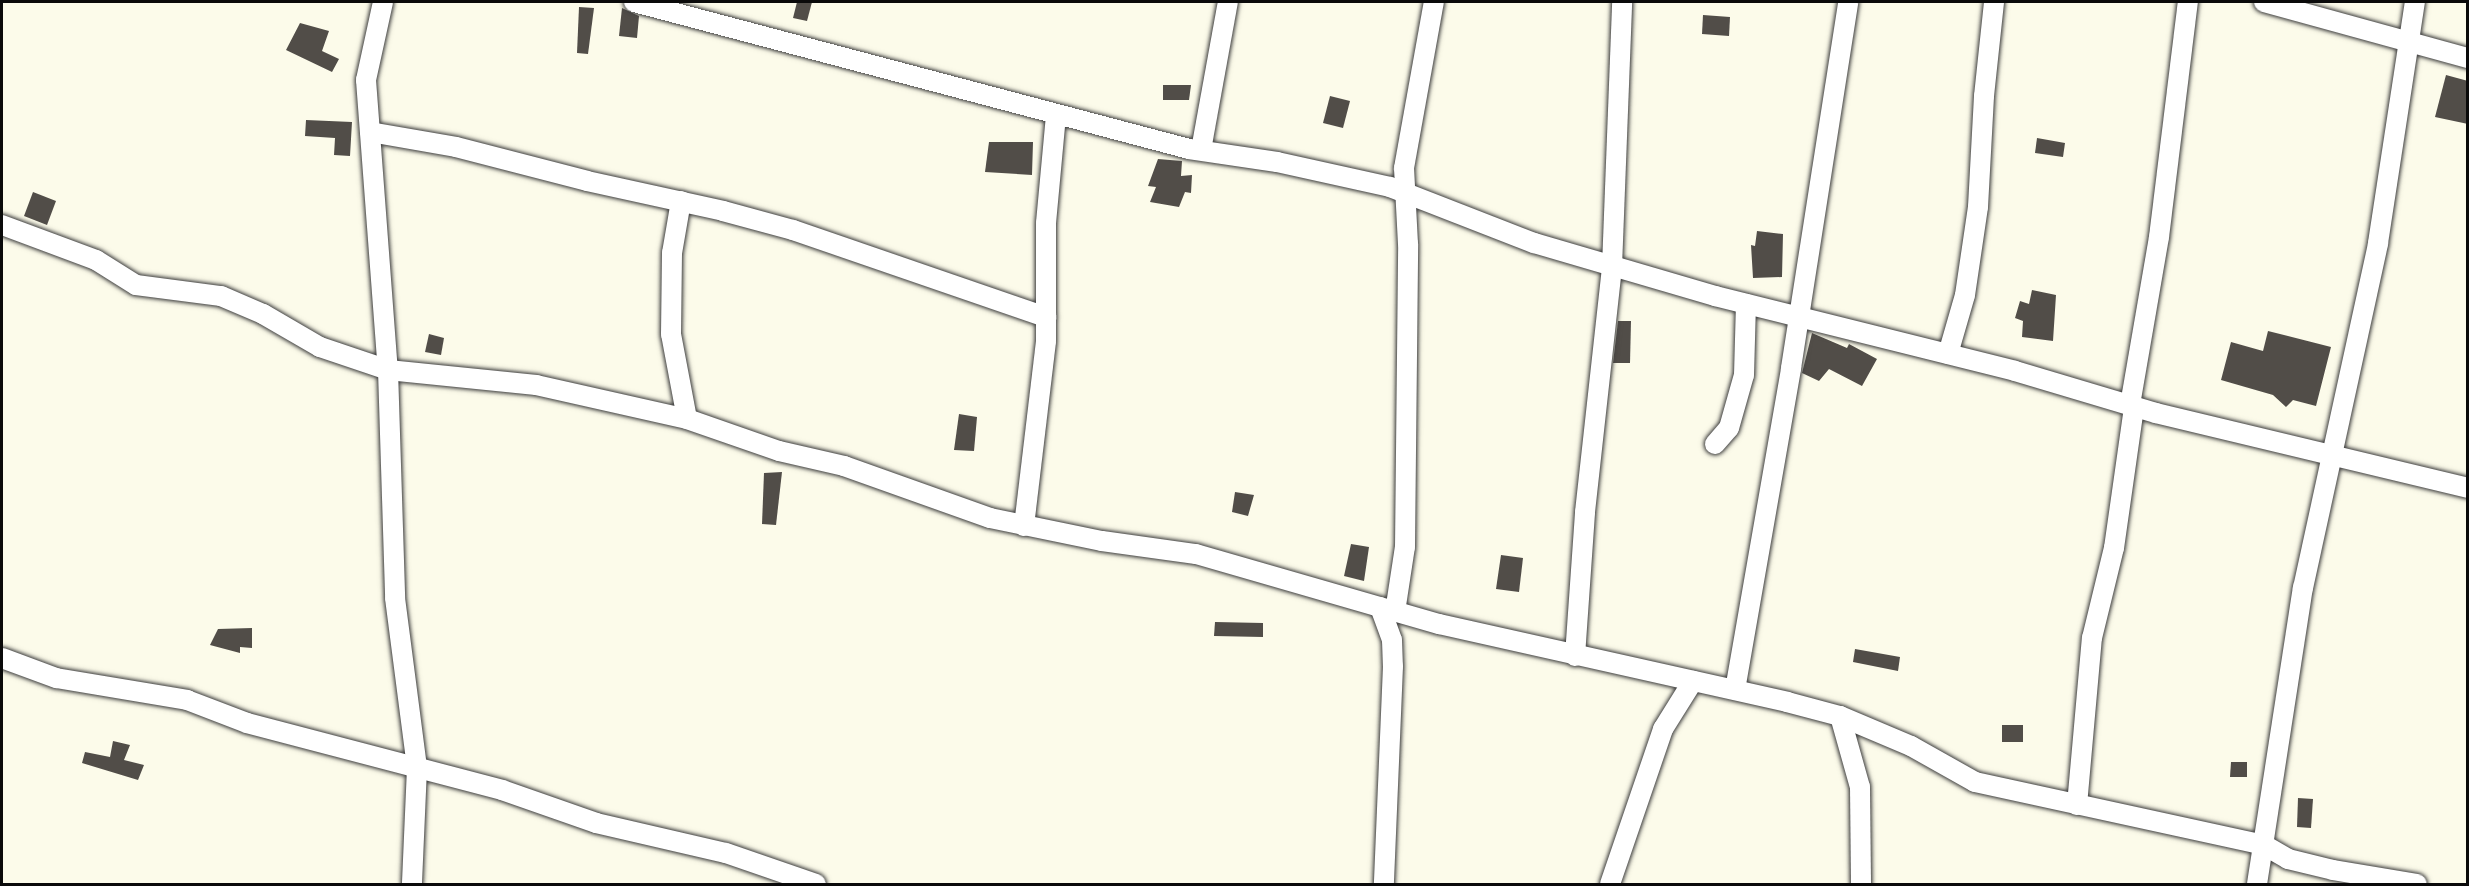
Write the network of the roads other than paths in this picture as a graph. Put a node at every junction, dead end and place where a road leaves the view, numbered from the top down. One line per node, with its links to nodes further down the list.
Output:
1 (383, 2): 14 (street)
2 (634, 2): 13 (street)
3 (1228, 2): 15 (street)
4 (1434, 2): 16 (street)
5 (1622, 2): 19 (street)
6 (1848, 2): 21 (street)
7 (1994, 2): 23 (street)
8 (2188, 2): 25 (street)
9 (2264, 2): 11 (street)
10 (2415, 2): 11 (street)
11 (2406, 43): 12 (street); 28 (street)
12 (2468, 58)
13 (1056, 115): 15 (street); 22 (street)
14 (370, 132): 17 (street); 24 (street)
15 (1201, 150): 16 (street)
16 (1405, 192): 19 (street); 31 (street)
17 (681, 201): 22 (street); 26 (street)
18 (2, 225): 24 (street)
19 (1612, 267): 20 (street); 33 (street)
20 (1746, 304): 21 (street); 27 (street)
21 (1797, 316): 23 (street); 37 (street)
22 (1046, 317): 30 (street)
23 (1948, 354): 25 (street)
24 (388, 370): 26 (street); 39 (street)
25 (2132, 406): 28 (street); 40 (street)
26 (687, 419): 30 (street)
27 (1716, 444)
28 (2331, 455): 29 (street); 41 (street)
29 (2468, 488)
30 (1024, 526): 31 (street)
31 (1388, 610): 32 (street); 34 (street)
32 (1424, 620): 33 (street); 34 (street)
33 (1575, 656): 36 (street)
34 (1393, 657): 44 (street)
35 (2, 658): 39 (street)
36 (1693, 681): 37 (street); 45 (street)
37 (1735, 690): 38 (street)
38 (1839, 717): 40 (street); 46 (street)
39 (417, 768): 42 (street); 43 (street)
40 (2077, 805): 41 (street)
41 (2264, 845): 47 (street); 48 (street)
42 (412, 885)
43 (816, 885)
44 (1384, 885)
45 (1610, 885)
46 (1860, 885)
47 (2257, 885)
48 (2417, 885)

